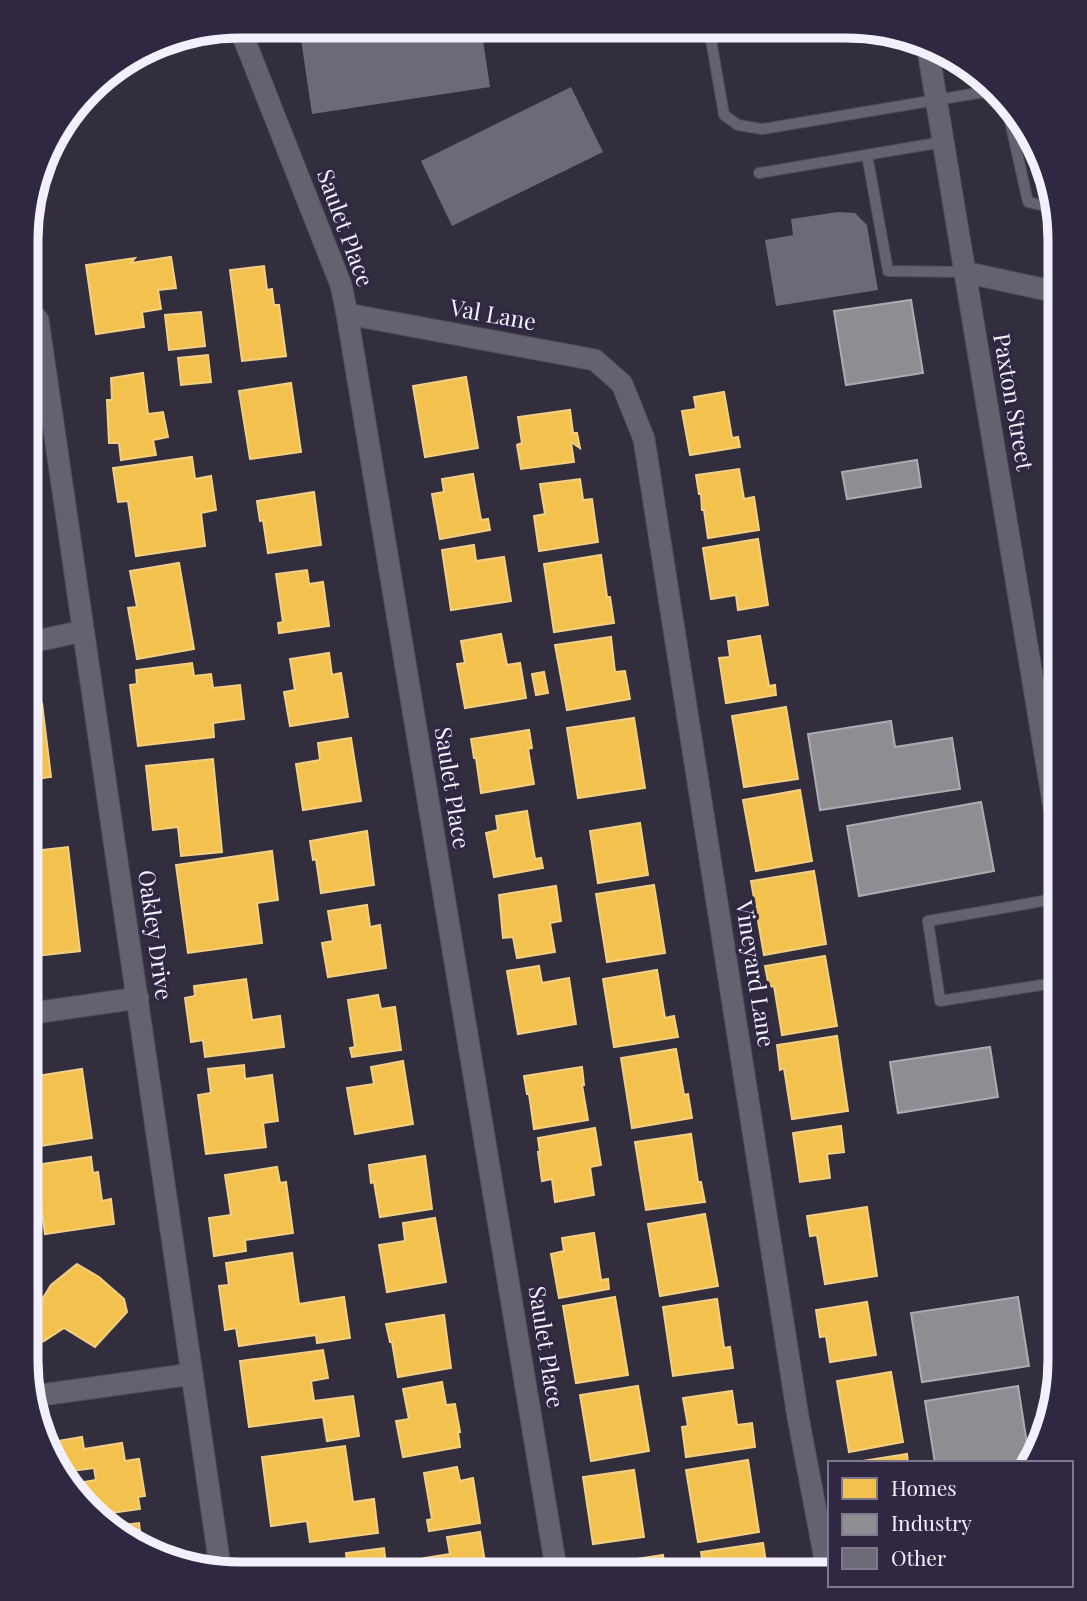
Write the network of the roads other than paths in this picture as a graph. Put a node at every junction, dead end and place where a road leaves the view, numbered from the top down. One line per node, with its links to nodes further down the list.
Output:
1 (244, 39): 13 (street, Saulet Place)
2 (711, 39): 5 (lane)
3 (929, 57): 5 (street, Paxton Street)
4 (982, 91): 5 (lane)
5 (936, 99): 7 (street, Paxton Street)
6 (1010, 123): 10 (lane)
7 (943, 142): 8 (lane); 11 (street, Paxton Street)
8 (867, 155): 9 (lane); 11 (lane)
9 (759, 173)
10 (1046, 206)
11 (964, 272): 12 (street); 18 (street, Paxton Street)
12 (1048, 290)
13 (347, 314): 15 (street, Val Lane); 26 (street, Saulet Place)
14 (39, 327): 16 (street, Oakley Drive)
15 (622, 384): 27 (street, Vineyard Lane)
16 (83, 631): 17 (street); 21 (street, Oakley Drive)
17 (39, 640)
18 (1048, 772)
19 (1048, 900): 20 (lane)
20 (1048, 984)
21 (138, 998): 22 (street); 23 (street, Oakley Drive)
22 (39, 1012)
23 (192, 1374): 24 (street); 25 (street, Oakley Drive)
24 (42, 1395)
25 (219, 1561)
26 (555, 1562)
27 (826, 1562)

